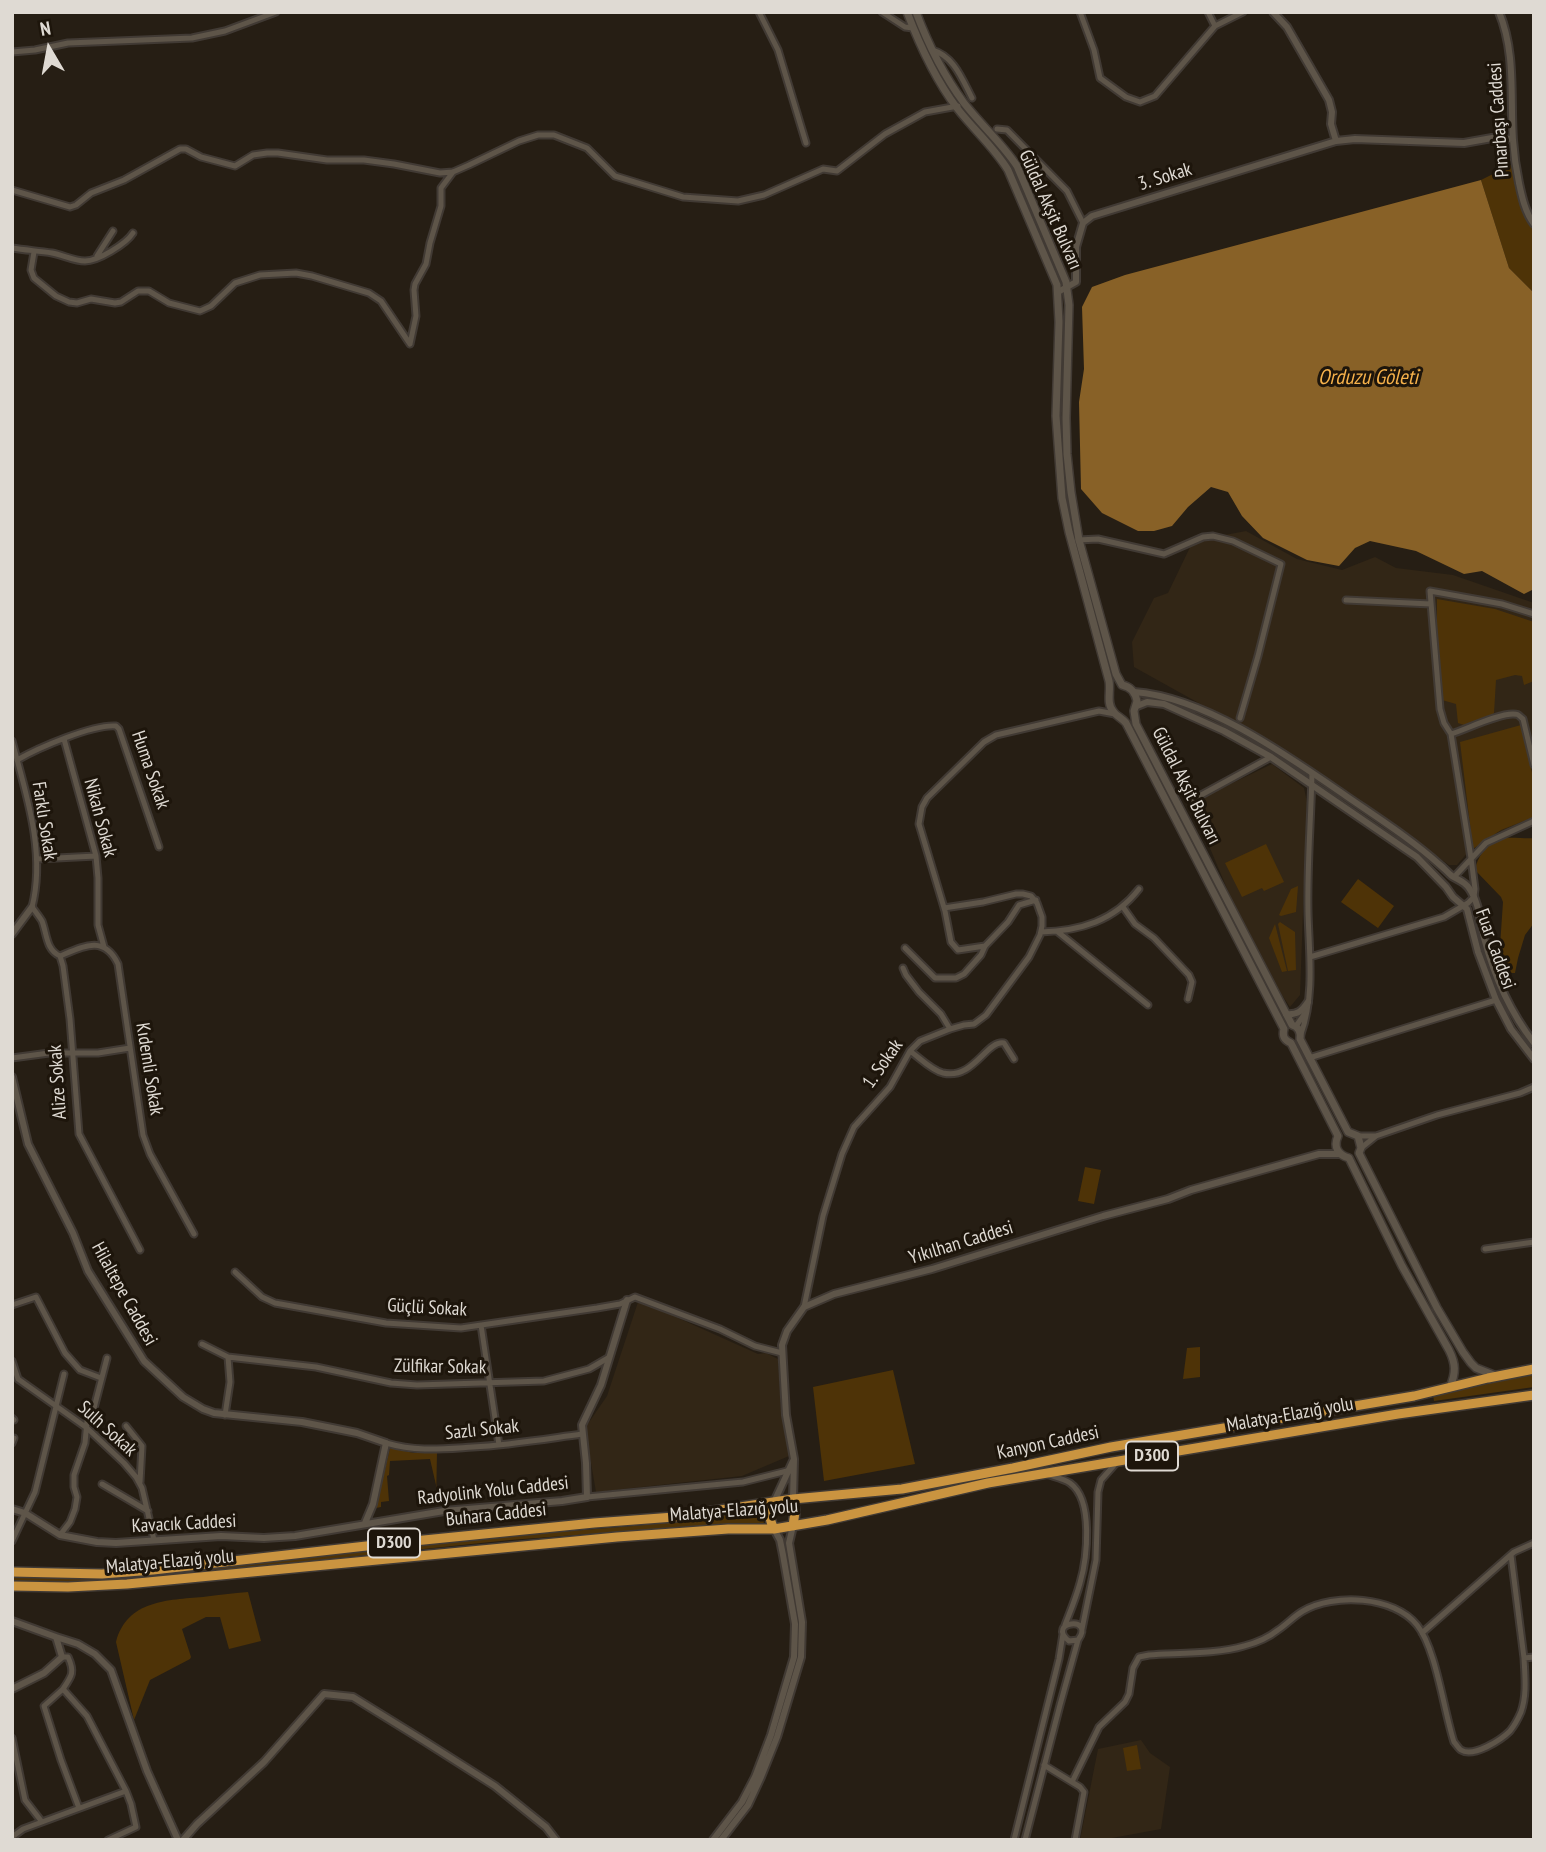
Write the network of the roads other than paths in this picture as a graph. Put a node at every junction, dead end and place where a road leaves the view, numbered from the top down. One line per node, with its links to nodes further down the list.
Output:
1 (276, 12): 14 (street)
2 (759, 12): 20 (street)
3 (882, 12): 12 (street)
4 (907, 12): 12 (main road, Güldal Akşit Bulvarı)
5 (916, 12): 13 (main road, Güldal Akşit Bulvarı)
6 (1080, 12): 11 (street)
7 (1208, 12): 11 (street)
8 (1243, 12): 11 (street)
9 (1273, 12): 19 (street)
10 (1499, 12): 18 (street, Pınarbaşı Caddesi)
11 (1215, 26)
12 (913, 28): 16 (main road, Güldal Akşit Bulvarı)
13 (932, 50): 15 (street); 16 (main road, Güldal Akşit Bulvarı)
14 (12, 52)
15 (972, 98)
16 (960, 105): 21 (street); 30 (main road, Güldal Akşit Bulvarı); 31 (main road, Güldal Akşit Bulvarı)
17 (997, 129): 23 (street)
18 (1513, 139): 19 (street, 3. Sokak); 24 (street, Pınarbaşı Caddesi)
19 (1336, 141): 23 (street, 3. Sokak)
20 (806, 143)
21 (453, 172): 22 (street); 28 (street)
22 (12, 190)
23 (1083, 223): 30 (street)
24 (1534, 224)
25 (113, 231): 29 (street)
26 (133, 233): 29 (street)
27 (12, 248): 28 (street)
28 (34, 252): 29 (street)
29 (95, 259)
30 (1067, 288): 31 (street); 32 (main road, Güldal Akşit Bulvarı)
31 (1058, 292): 32 (main road, Güldal Akşit Bulvarı)
32 (1075, 541): 36 (main road, Güldal Akşit Bulvarı); 38 (main road, Güldal Akşit Bulvarı); 42 (street)
33 (1346, 600): 34 (street)
34 (1431, 604): 35 (street); 43 (street)
35 (1534, 614)
36 (1122, 685): 37 (main road); 38 (street)
37 (1134, 692): 39 (main road, Güldal Akşit Bulvarı); 49 (street)
38 (1110, 694): 40 (street); 41 (main road, Güldal Akşit Bulvarı)
39 (1136, 708): 41 (street); 46 (street, Fuar Caddesi); 81 (main road, Güldal Akşit Bulvarı)
40 (1099, 711): 41 (street); 66 (street)
41 (1118, 715): 82 (main road, Güldal Akşit Bulvarı)
42 (1240, 718)
43 (1451, 734): 48 (street); 55 (street)
44 (64, 739): 47 (street, Huma Sokak); 53 (street, Huma Sokak); 54 (street, Nikah Sokak)
45 (12, 741): 47 (street, Farklı Sokak)
46 (1271, 757): 50 (street, Fuar Caddesi); 51 (street)
47 (17, 760): 56 (street, Farklı Sokak)
48 (1534, 765)
49 (1312, 773): 50 (street); 57 (street)
50 (1312, 785): 58 (street, Fuar Caddesi); 75 (street)
51 (1192, 800)
52 (1534, 821): 55 (street)
53 (159, 847)
54 (96, 856): 56 (street); 72 (street, Nikah Sokak)
55 (1471, 858): 57 (street); 61 (street)
56 (37, 859): 63 (street, Farklı Sokak)
57 (1454, 877): 58 (street); 61 (street)
58 (1446, 887): 60 (street, Fuar Caddesi)
59 (1139, 889): 65 (street)
60 (1453, 897): 64 (street, Fuar Caddesi); 67 (street)
61 (1474, 897): 64 (street); 86 (street)
62 (1036, 900): 66 (street); 68 (street); 71 (street)
63 (32, 906): 70 (street); 74 (street, Alize Sokak)
64 (1464, 906): 67 (street); 78 (street, Fuar Caddesi)
65 (1123, 907): 69 (street); 77 (street)
66 (944, 908): 71 (street)
67 (1450, 914): 75 (street)
68 (1041, 932): 69 (street); 83 (street, 1. Sokak)
69 (1058, 932): 79 (street)
70 (12, 934)
71 (985, 946): 73 (street)
72 (104, 947): 74 (street); 87 (street, Kıdemli Sokak)
73 (905, 948)
74 (60, 956): 89 (street, Alize Sokak)
75 (1310, 957): 80 (street)
76 (903, 968): 83 (street)
77 (1188, 999)
78 (1496, 1000): 91 (street); 93 (street, Fuar Caddesi)
79 (1148, 1005)
80 (1308, 1005): 81 (street); 82 (street); 84 (street)
81 (1286, 1014): 82 (main road, Güldal Akşit Bulvarı)
82 (1291, 1027): 84 (main road, Güldal Akşit Bulvarı); 85 (main road, Güldal Akşit Bulvarı)
83 (950, 1029): 88 (street, 1. Sokak)
84 (1300, 1036): 85 (street); 91 (main road, Güldal Akşit Bulvarı)
85 (1291, 1043): 99 (main road, Güldal Akşit Bulvarı)
86 (1534, 1043)
87 (130, 1048): 89 (street); 104 (street, Kıdemli Sokak)
88 (910, 1051): 92 (street); 111 (street, 1. Sokak)
89 (72, 1052): 90 (street); 107 (street, Alize Sokak)
90 (12, 1058)
91 (1309, 1058): 96 (main road, Güldal Akşit Bulvarı)
92 (1014, 1059)
93 (1534, 1059)
94 (12, 1077): 128 (street, Hilaltepe Caddesi)
95 (1534, 1087): 98 (street)
96 (1348, 1132): 97 (main road); 99 (street)
97 (1358, 1136): 98 (street); 100 (main road)
98 (1376, 1136): 100 (street)
99 (1337, 1140): 101 (street, Yıkılhan Caddesi); 102 (main road, Güldal Akşit Bulvarı)
100 (1360, 1150): 103 (street); 122 (main road)
101 (1319, 1154): 102 (street, Yıkılhan Caddesi); 111 (street, Yıkılhan Caddesi)
102 (1340, 1154): 103 (main road)
103 (1349, 1158): 125 (main road)
104 (194, 1234)
105 (1534, 1242): 106 (street)
106 (1485, 1249)
107 (140, 1250)
108 (235, 1272): 112 (street, Güçlü Sokak)
109 (627, 1300): 112 (street, Güçlü Sokak); 114 (street); 117 (street, Radyolink Yolu Caddesi)
110 (12, 1305): 123 (street)
111 (804, 1307): 114 (street)
112 (481, 1325): 124 (street)
113 (202, 1344): 115 (street, Zülfikar Sokak)
114 (782, 1353): 135 (street)
115 (228, 1357): 124 (street, Zülfikar Sokak); 128 (street)
116 (107, 1358): 123 (street)
117 (608, 1358): 124 (street, Zülfikar Sokak); 131 (street, Radyolink Yolu Caddesi)
118 (12, 1361): 121 (street, Sulh Sokak)
119 (1534, 1368): 122 (highway, Kanyon Caddesi / D300)
120 (64, 1374): 127 (street)
121 (14, 1376): 127 (street, Sulh Sokak)
122 (1496, 1376): 125 (highway, Kanyon Caddesi / D300)
123 (101, 1378): 130 (street)
124 (489, 1382): 133 (street)
125 (1450, 1387): 140 (highway, Kanyon Caddesi / D300)
126 (1534, 1395): 134 (highway, Malatya-Elazığ yolu / D300)
127 (57, 1406): 130 (street, Sulh Sokak); 144 (street)
128 (225, 1415): 132 (street, Hilaltepe Caddesi)
129 (127, 1426): 137 (street)
130 (87, 1428): 137 (street, Sulh Sokak); 148 (street)
131 (582, 1434): 133 (street, Sazlı Sokak); 139 (street, Radyolink Yolu Caddesi)
132 (386, 1443): 133 (street, Sazlı Sokak); 145 (street)
133 (499, 1445)
134 (1117, 1462): 136 (highway, Malatya-Elazığ yolu / D300); 158 (street)
135 (792, 1469): 139 (street); 140 (street); 141 (street)
136 (1046, 1474): 146 (highway, Malatya-Elazığ yolu / D300); 159 (street)
137 (140, 1482): 143 (street, Sulh Sokak)
138 (102, 1484): 143 (street)
139 (587, 1497): 145 (street, Radyolink Yolu Caddesi)
140 (793, 1499): 141 (highway, Kanyon Caddesi / D300); 146 (highway)
141 (774, 1502): 147 (highway); 153 (highway, Buhara Caddesi / D300)
142 (12, 1508): 144 (street, Kavacık Caddesi)
143 (148, 1511): 150 (street, Sulh Sokak)
144 (25, 1513): 148 (street, Kavacık Caddesi); 151 (street)
145 (365, 1523): 149 (street, Kavacık Caddesi)
146 (793, 1526): 147 (highway, Malatya-Elazığ yolu / D300); 179 (street)
147 (774, 1529): 156 (highway, Malatya-Elazığ yolu / D300); 178 (street)
148 (60, 1535): 150 (street, Kavacık Caddesi)
149 (295, 1536): 150 (street, Kavacık Caddesi); 153 (street)
150 (155, 1540)
151 (12, 1541)
152 (1534, 1543): 154 (street)
153 (299, 1553): 155 (highway, Buhara Caddesi / D300)
154 (1511, 1555): 160 (street); 165 (street)
155 (12, 1572)
156 (12, 1586)
157 (12, 1621): 161 (street)
158 (1082, 1629): 159 (street); 162 (street)
159 (1064, 1630): 162 (street); 180 (street)
160 (1422, 1633): 165 (street); 170 (street)
161 (56, 1637): 163 (street); 176 (street)
162 (1078, 1640): 169 (street)
163 (62, 1657): 166 (street); 167 (street)
164 (1534, 1657): 165 (street)
165 (1524, 1658)
166 (12, 1689)
167 (63, 1689): 171 (street); 172 (street)
168 (12, 1738): 173 (street)
169 (1044, 1765): 170 (street); 181 (street)
170 (1072, 1782): 182 (street)
171 (126, 1791): 172 (street); 175 (street)
172 (79, 1808): 173 (street)
173 (42, 1822): 174 (street)
174 (12, 1837)
175 (108, 1840)
176 (180, 1840): 177 (street)
177 (556, 1840)
178 (713, 1840)
179 (721, 1840)
180 (1014, 1840)
181 (1025, 1840)
182 (1075, 1840)

